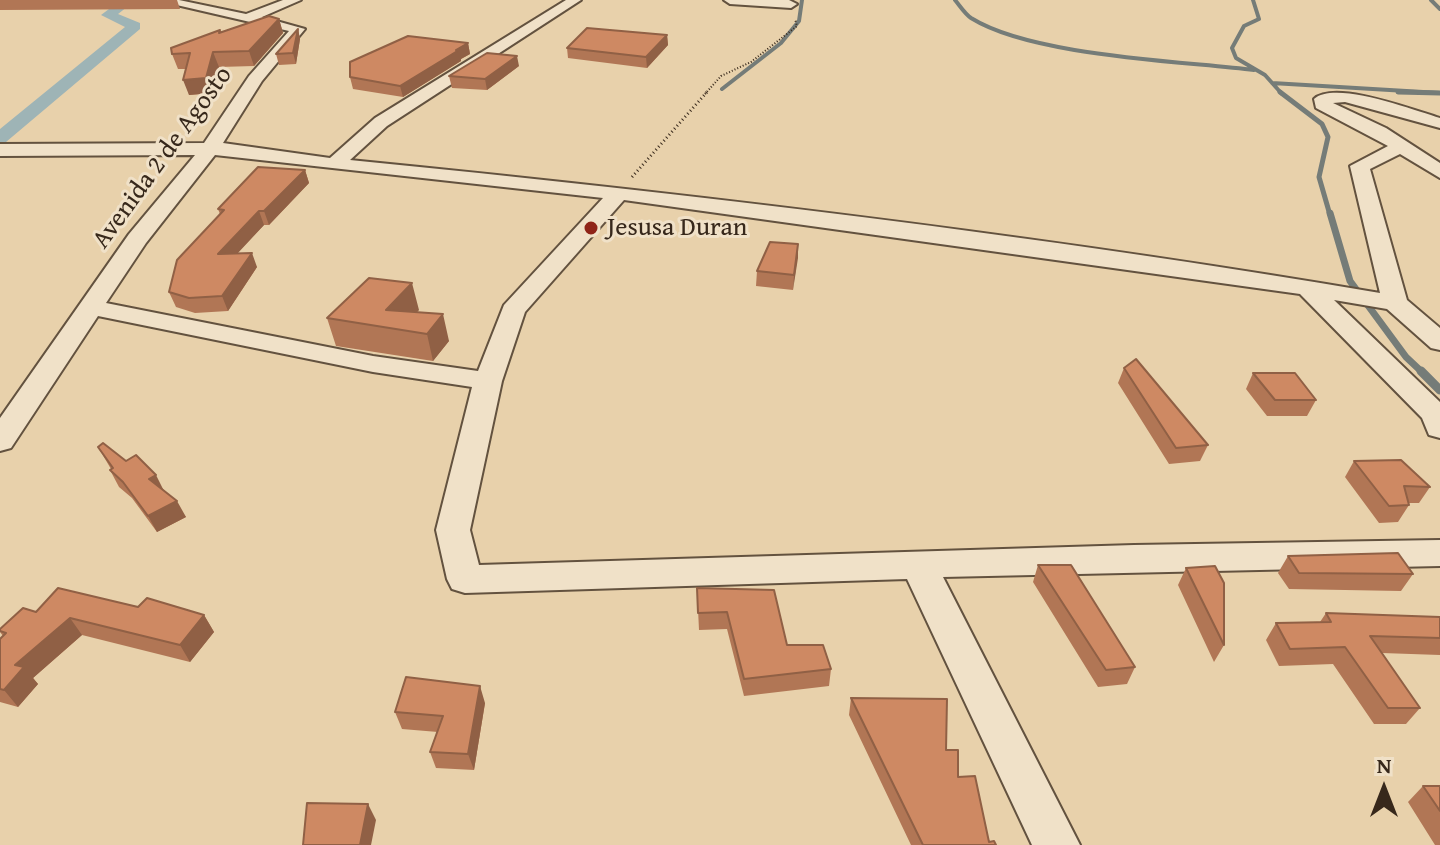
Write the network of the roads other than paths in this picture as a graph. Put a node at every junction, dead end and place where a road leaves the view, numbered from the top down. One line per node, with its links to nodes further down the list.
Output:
1 (161, 0): 6 (street, Avenida 2 de Agosto)
2 (295, 0): 6 (street)
3 (575, 0): 12 (street)
4 (730, 0): 5 (street)
5 (791, 4)
6 (248, 18): 9 (street, Avenida 2 de Agosto)
7 (1440, 123): 8 (street)
8 (1400, 147): 11 (street); 13 (street)
9 (210, 149): 10 (street); 12 (street); 18 (street, Avenida 2 de Agosto)
10 (0, 150)
11 (1375, 157): 14 (street); 17 (street)
12 (334, 164): 15 (street)
13 (1440, 172)
14 (1440, 179)
15 (619, 193): 16 (street); 20 (street)
16 (1310, 290): 17 (street); 21 (street)
17 (1373, 300): 19 (street)
18 (91, 307): 20 (street); 22 (street, Avenida 2 de Agosto)
19 (1436, 337)
20 (488, 381): 24 (street)
21 (1440, 428)
22 (0, 441)
23 (1440, 553): 24 (street)
24 (919, 566): 25 (street)
25 (1056, 845)

